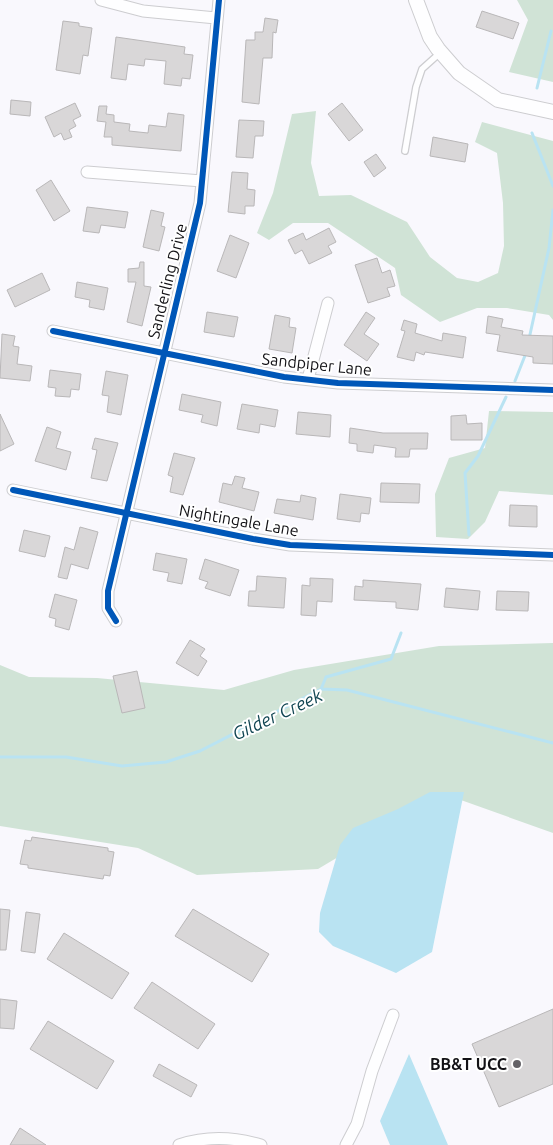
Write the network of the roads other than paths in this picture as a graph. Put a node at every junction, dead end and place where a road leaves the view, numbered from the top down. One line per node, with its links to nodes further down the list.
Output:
1 (101, 0): 4 (street)
2 (219, 0): 4 (street, Sanderling Drive)
3 (416, 0): 5 (street)
4 (216, 18): 9 (street, Sanderling Drive)
5 (441, 52): 6 (street); 7 (lane)
6 (553, 112)
7 (404, 151)
8 (87, 172): 9 (street)
9 (202, 181): 12 (street, Sanderling Drive)
10 (328, 303): 13 (street)
11 (52, 331): 12 (street, Sandpiper Lane)
12 (164, 352): 13 (street, Sandpiper Lane); 16 (street, Sanderling Drive)
13 (308, 379): 14 (street, Sandpiper Lane)
14 (553, 390)
15 (13, 490): 16 (street, Nightingale Lane)
16 (126, 512): 17 (street, Nightingale Lane); 18 (street, Sanderling Drive)
17 (553, 555)
18 (116, 621)
19 (393, 1015): 22 (street)
20 (179, 1145): 21 (street)
21 (260, 1145)
22 (346, 1145)

